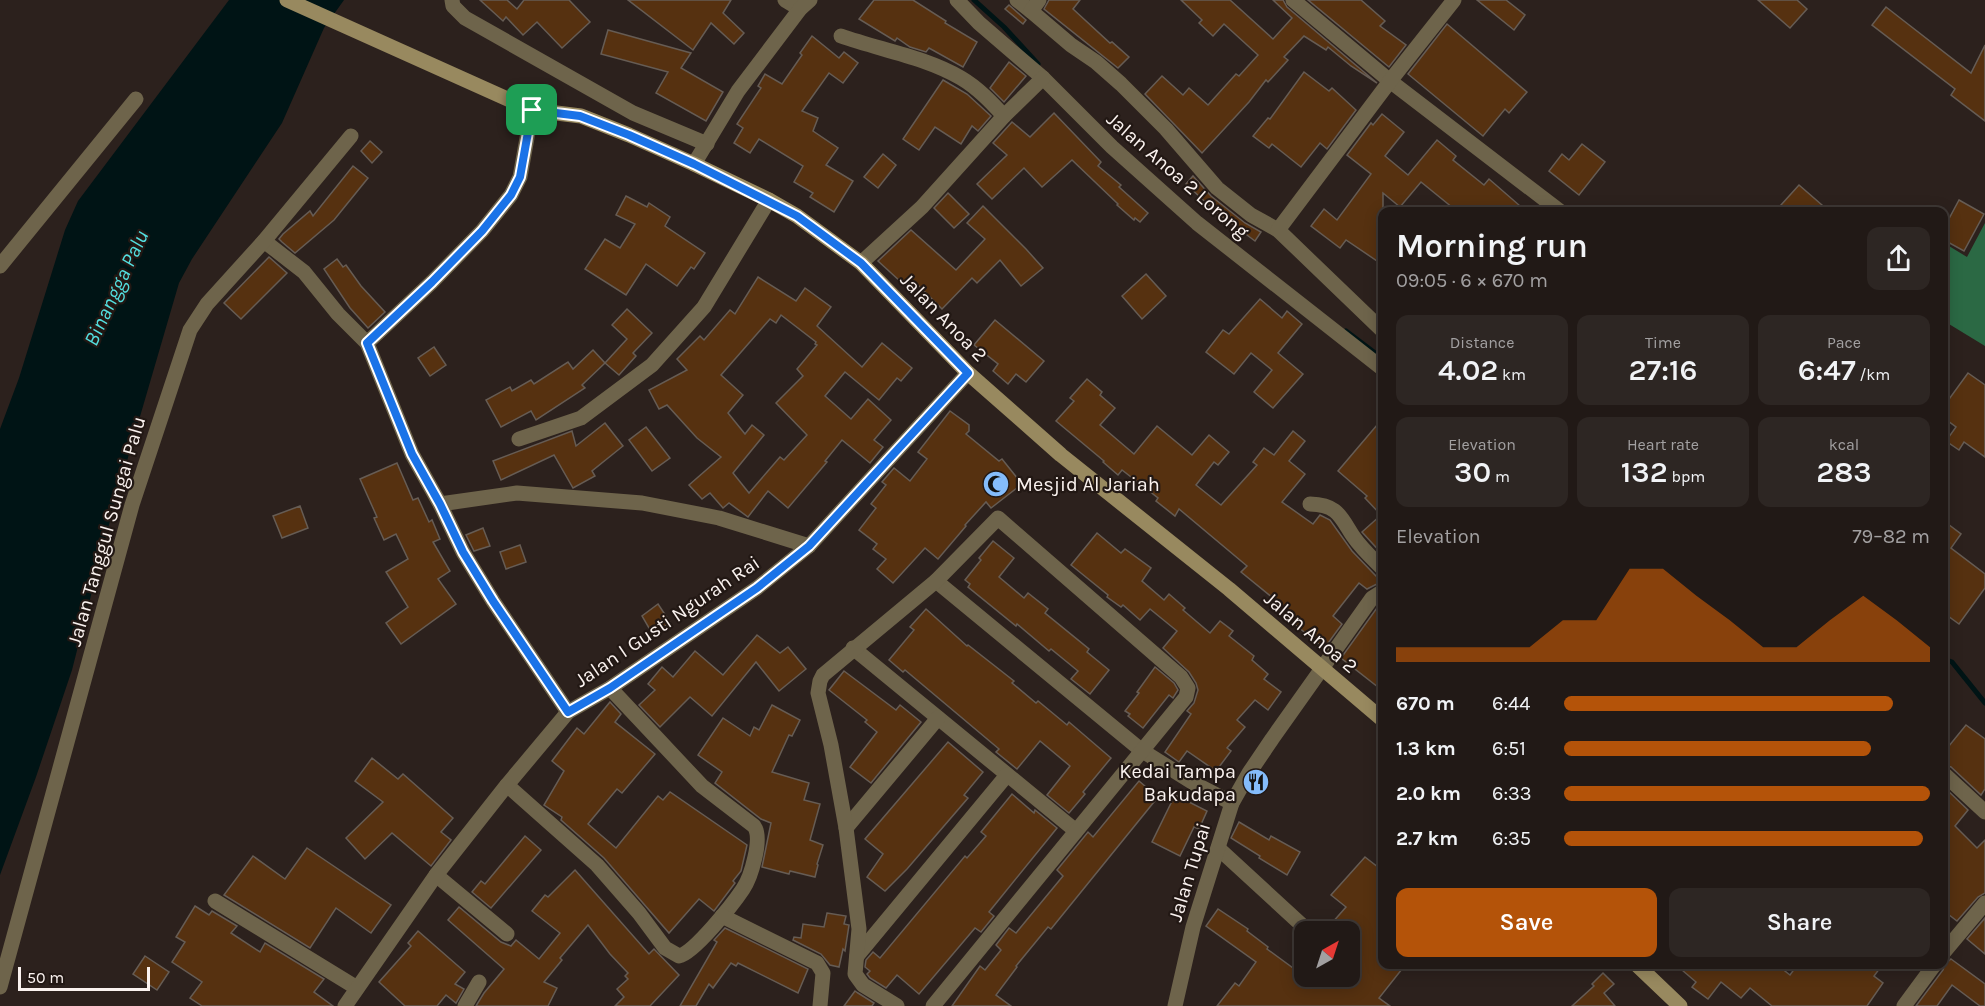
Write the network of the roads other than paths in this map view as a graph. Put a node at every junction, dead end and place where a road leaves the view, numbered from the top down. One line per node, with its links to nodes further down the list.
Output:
1 (287, 0): 14 (street, Jalan Anoa 2)
2 (452, 0): 17 (street)
3 (785, 0): 8 (street)
4 (957, 0): 11 (street, Jalan Anoa 2 Lorong)
5 (1017, 0): 9 (street)
6 (1293, 0): 12 (street)
7 (1455, 0): 12 (street)
8 (805, 5): 17 (street)
9 (1035, 5): 21 (street)
10 (841, 36): 15 (street)
11 (1043, 78): 15 (street); 27 (street, Jalan Anoa 2 Lorong)
12 (1390, 81): 20 (street); 21 (street)
13 (136, 99): 24 (street)
14 (532, 110): 18 (street, Jalan Anoa 2); 26 (street)
15 (1004, 116): 23 (street)
16 (351, 136): 22 (street, Jalan Tanggul Sungai Palu)
17 (707, 144): 18 (street)
18 (694, 164): 19 (street, Jalan Anoa 2)
19 (769, 200): 23 (street, Jalan Anoa 2); 29 (street)
20 (1555, 207)
21 (1278, 230): 25 (street)
22 (264, 241): 26 (street); 62 (street, Jalan Tanggul Sungai Palu)
23 (861, 263): 28 (street, Jalan Anoa 2)
24 (0, 267)
25 (1378, 326)
26 (367, 343): 30 (street)
27 (1378, 365)
28 (968, 373): 32 (street, Jalan I Gusti Ngurah Rai); 37 (street, Jalan Anoa 2)
29 (519, 439)
30 (440, 504): 32 (street); 39 (street)
31 (1310, 504): 33 (street)
32 (809, 546): 38 (street, Jalan I Gusti Ngurah Rai)
33 (1378, 564)
34 (936, 581): 36 (street); 42 (street); 42 (street)
35 (1378, 594): 37 (street, Jalan Tupai)
36 (853, 648): 41 (street); 48 (street)
37 (1321, 668): 40 (street, Jalan Anoa 2); 46 (street, Jalan Tupai)
38 (610, 688): 39 (street, Jalan I Gusti Ngurah Rai); 54 (street)
39 (568, 712): 45 (street, Jalan I Gusti Ngurah Rai)
40 (1378, 716)
41 (938, 718): 43 (street); 48 (street)
42 (1141, 750): 46 (street); 49 (street)
43 (1007, 775): 49 (street); 58 (street)
44 (1948, 778): 47 (street)
45 (507, 785): 51 (street, Jalan I Gusti Ngurah Rai); 54 (street)
46 (1233, 803): 50 (street, Jalan Tupai)
47 (1985, 812)
48 (846, 828): 58 (street)
49 (1076, 831): 68 (street)
50 (1218, 848): 55 (street); 64 (street, Jalan Tupai)
51 (436, 875): 57 (street); 63 (street, Jalan I Gusti Ngurah Rai)
52 (214, 901): 63 (street)
53 (1985, 903): 56 (street)
54 (722, 916): 66 (street)
55 (1297, 921)
56 (1949, 933)
57 (507, 934)
58 (857, 956): 67 (street)
59 (1641, 969): 69 (street)
60 (1931, 969): 70 (street)
61 (479, 981): 65 (street)
62 (0, 987)
63 (353, 1000)
64 (1180, 1003)
65 (465, 1006)
66 (820, 1006)
67 (897, 1006)
68 (933, 1006)
69 (1680, 1006)
70 (1904, 1006)

